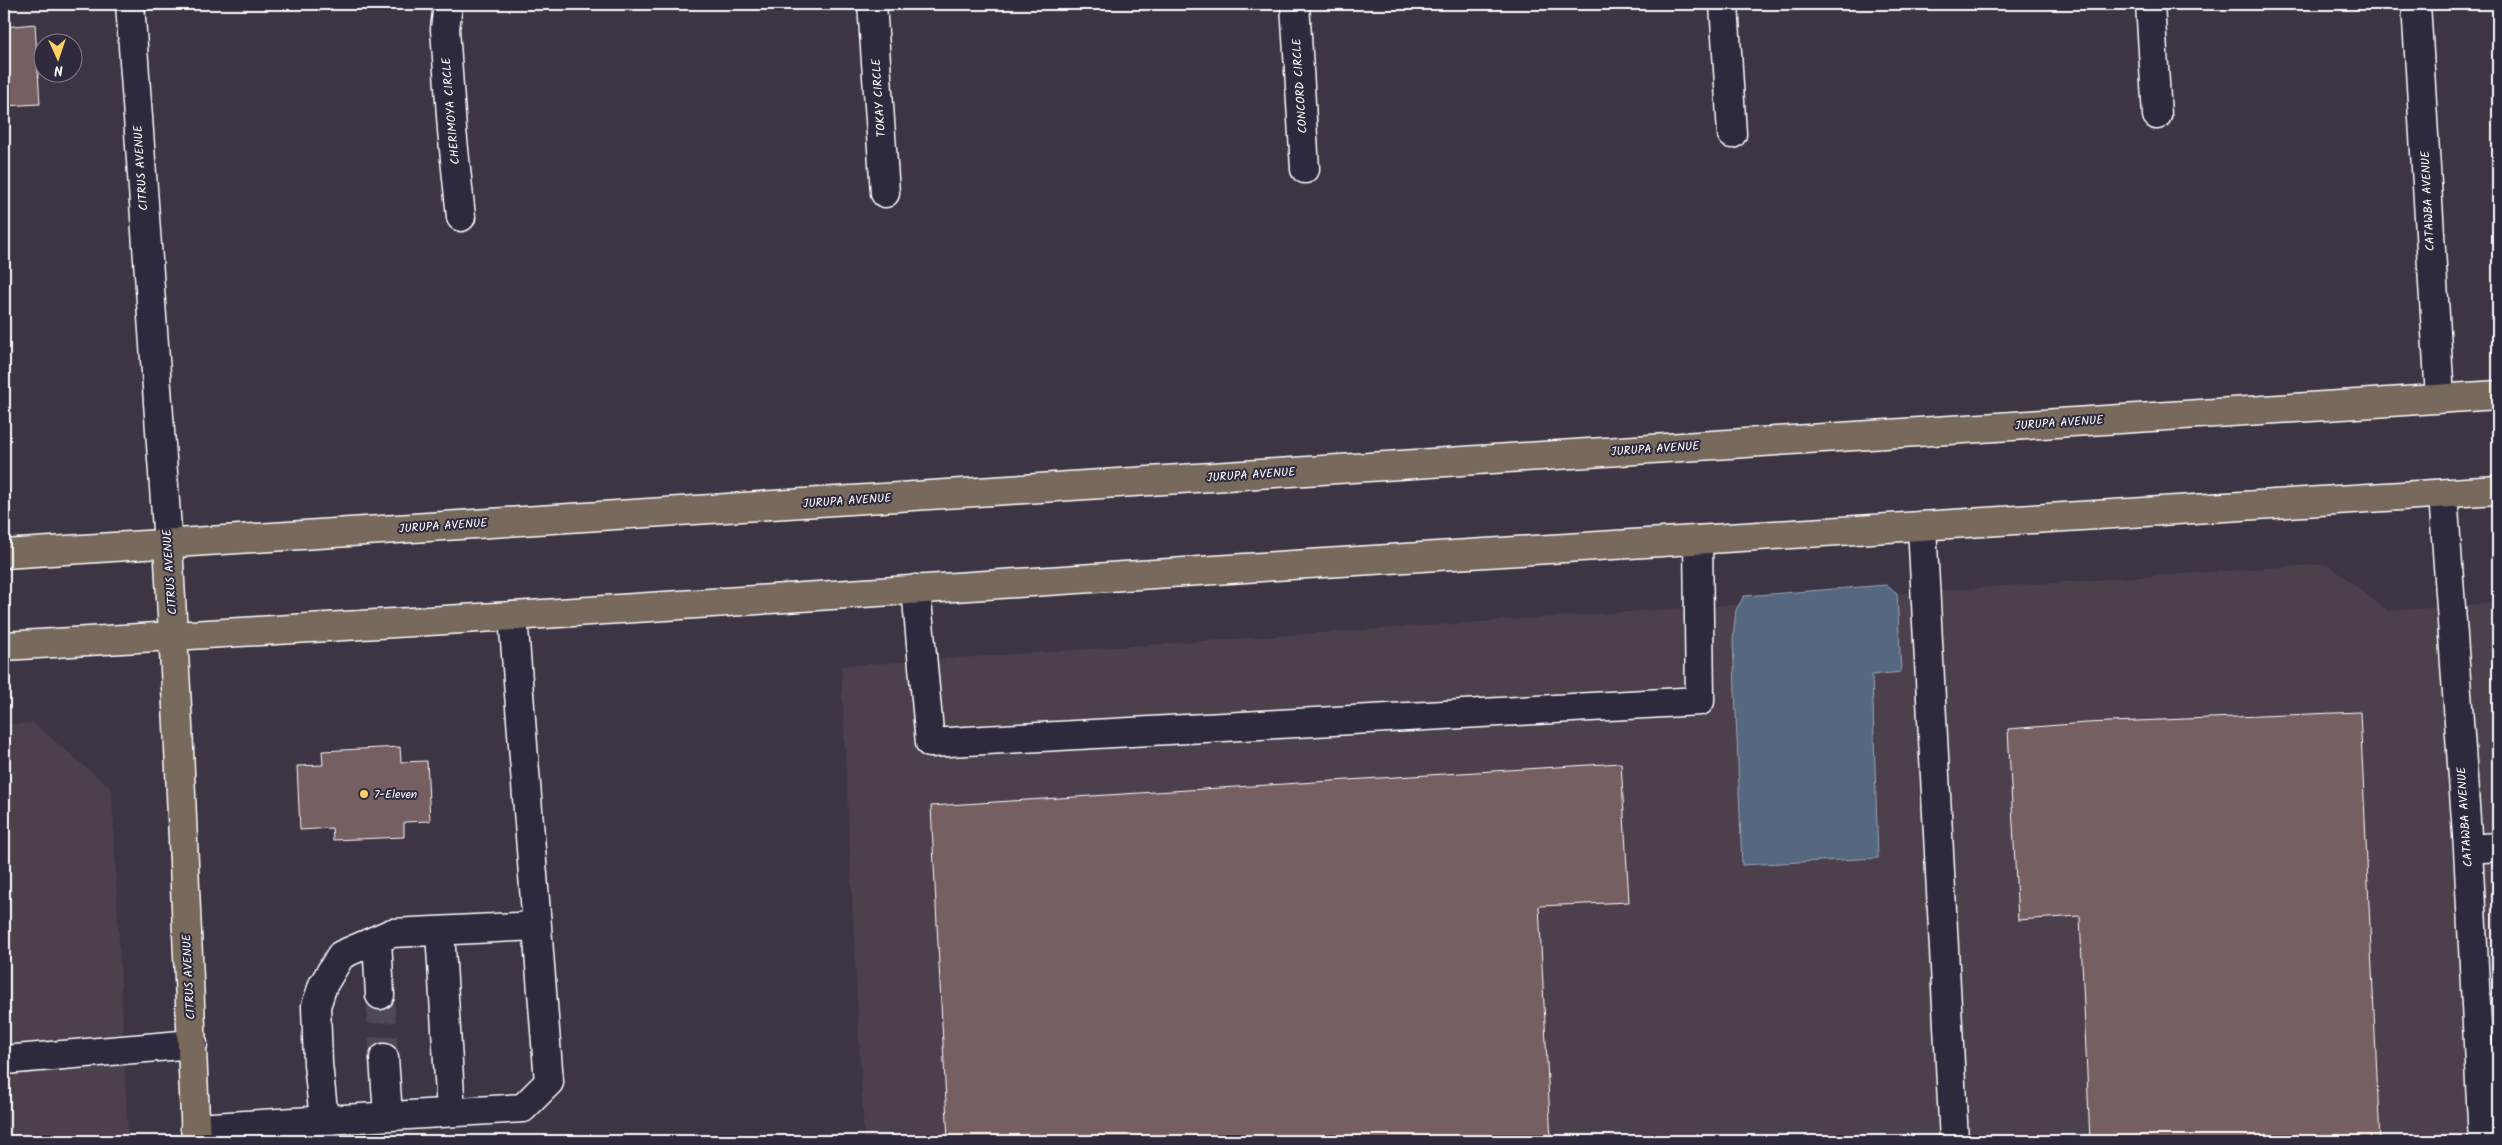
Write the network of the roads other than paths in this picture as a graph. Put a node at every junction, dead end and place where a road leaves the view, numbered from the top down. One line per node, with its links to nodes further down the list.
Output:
1 (130, 4): 19 (street, CITRUS AVENUE)
2 (448, 4): 12 (street, CHERIMOYA CIRCLE)
3 (872, 4): 11 (street, TOKAY CIRCLE)
4 (1295, 4): 10 (street, CONCORD CIRCLE)
5 (1724, 4): 9 (street)
6 (2150, 4): 8 (street)
7 (2416, 4): 14 (street, CATAWBA AVENUE)
8 (2157, 115)
9 (1732, 134)
10 (1305, 169)
11 (885, 193)
12 (461, 217)
13 (2498, 394): 14 (main road, JURUPA AVENUE)
14 (2440, 398): 19 (main road, JURUPA AVENUE)
15 (2498, 490): 16 (main road)
16 (2443, 494): 17 (main road); 26 (street, CATAWBA AVENUE)
17 (1922, 526): 18 (main road); 38 (street)
18 (1698, 540): 21 (main road); 21 (street)
19 (168, 544): 20 (main road, JURUPA AVENUE); 23 (main road, CITRUS AVENUE)
20 (4, 554)
21 (916, 589): 22 (main road)
22 (513, 616): 23 (main road); 27 (street)
23 (174, 635): 24 (main road); 31 (main road, CITRUS AVENUE)
24 (4, 646)
25 (2498, 847): 26 (street)
26 (2468, 849): 39 (street, CATAWBA AVENUE)
27 (536, 926): 28 (street); 34 (street)
28 (440, 931): 29 (street); 34 (street)
29 (377, 940): 30 (street); 36 (street)
30 (380, 995)
31 (193, 1044): 33 (street); 37 (main road, CITRUS AVENUE)
32 (384, 1058): 35 (street)
33 (4, 1060)
34 (451, 1112): 35 (street)
35 (388, 1115): 36 (street)
36 (324, 1119): 37 (street)
37 (196, 1135)
38 (1954, 1141)
39 (2483, 1141)

